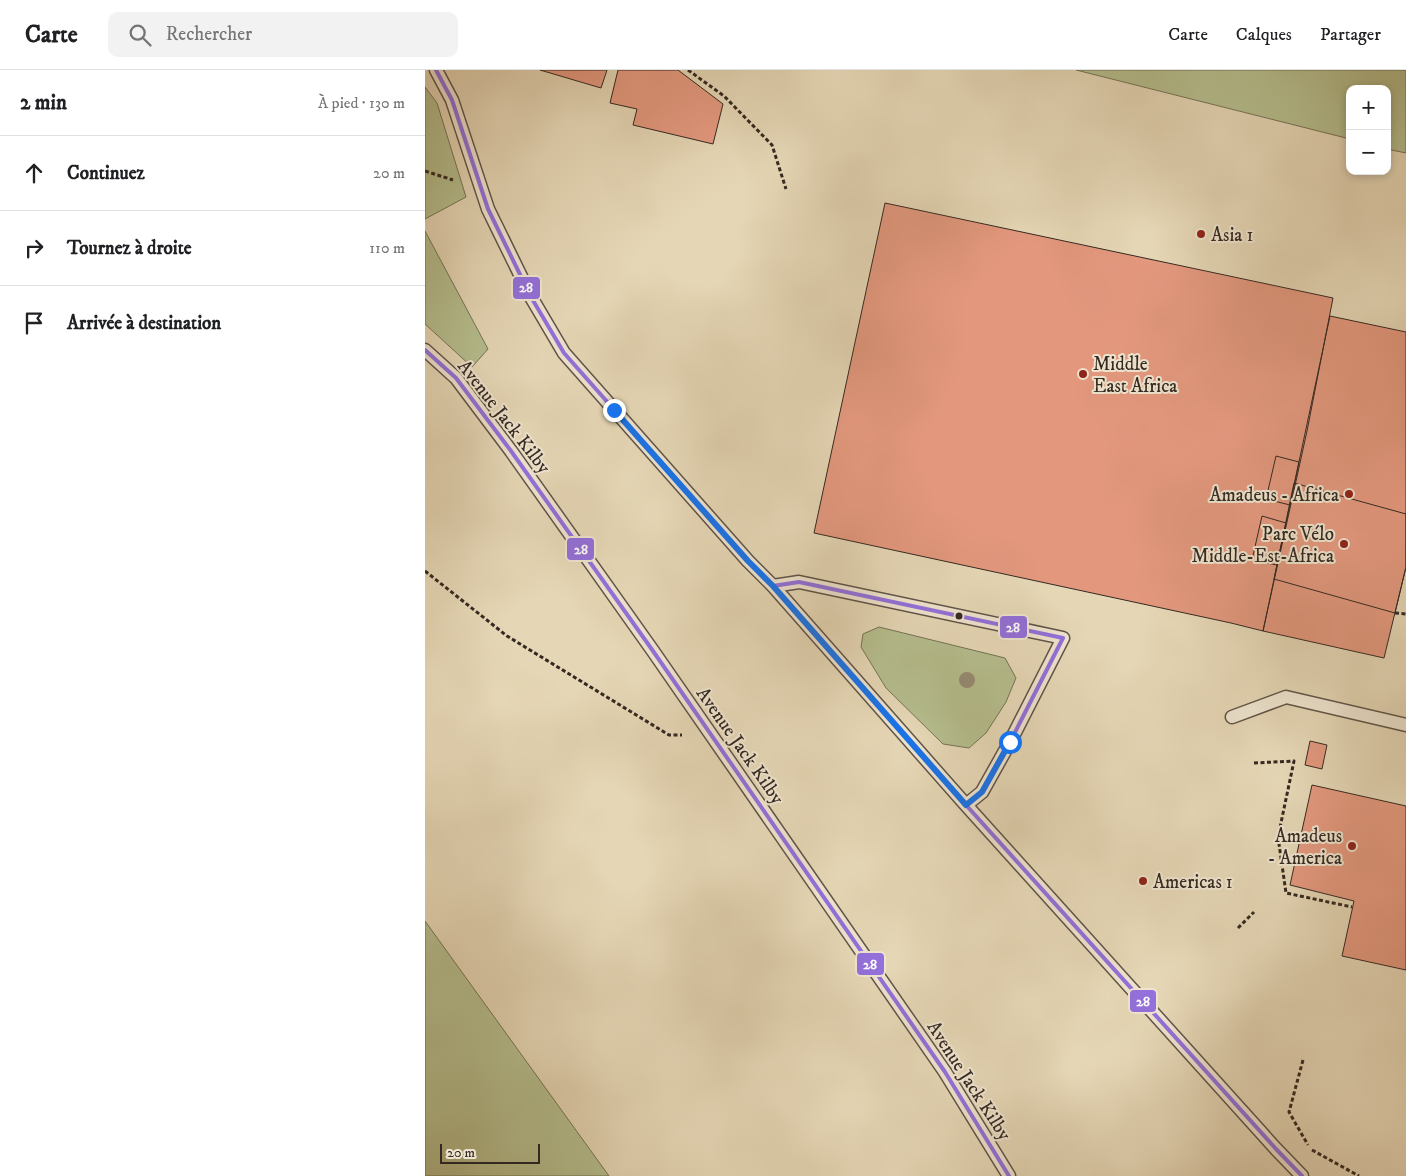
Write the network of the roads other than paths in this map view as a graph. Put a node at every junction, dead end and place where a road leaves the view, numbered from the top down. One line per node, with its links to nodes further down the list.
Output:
1 (436, 70): 3 (lane)
2 (425, 350): 7 (lane, Avenue Jack Kilby)
3 (773, 586): 6 (lane); 6 (lane)
4 (1232, 716): 5 (lane)
5 (1406, 724)
6 (966, 805): 8 (lane)
7 (1009, 1176)
8 (1302, 1176)

